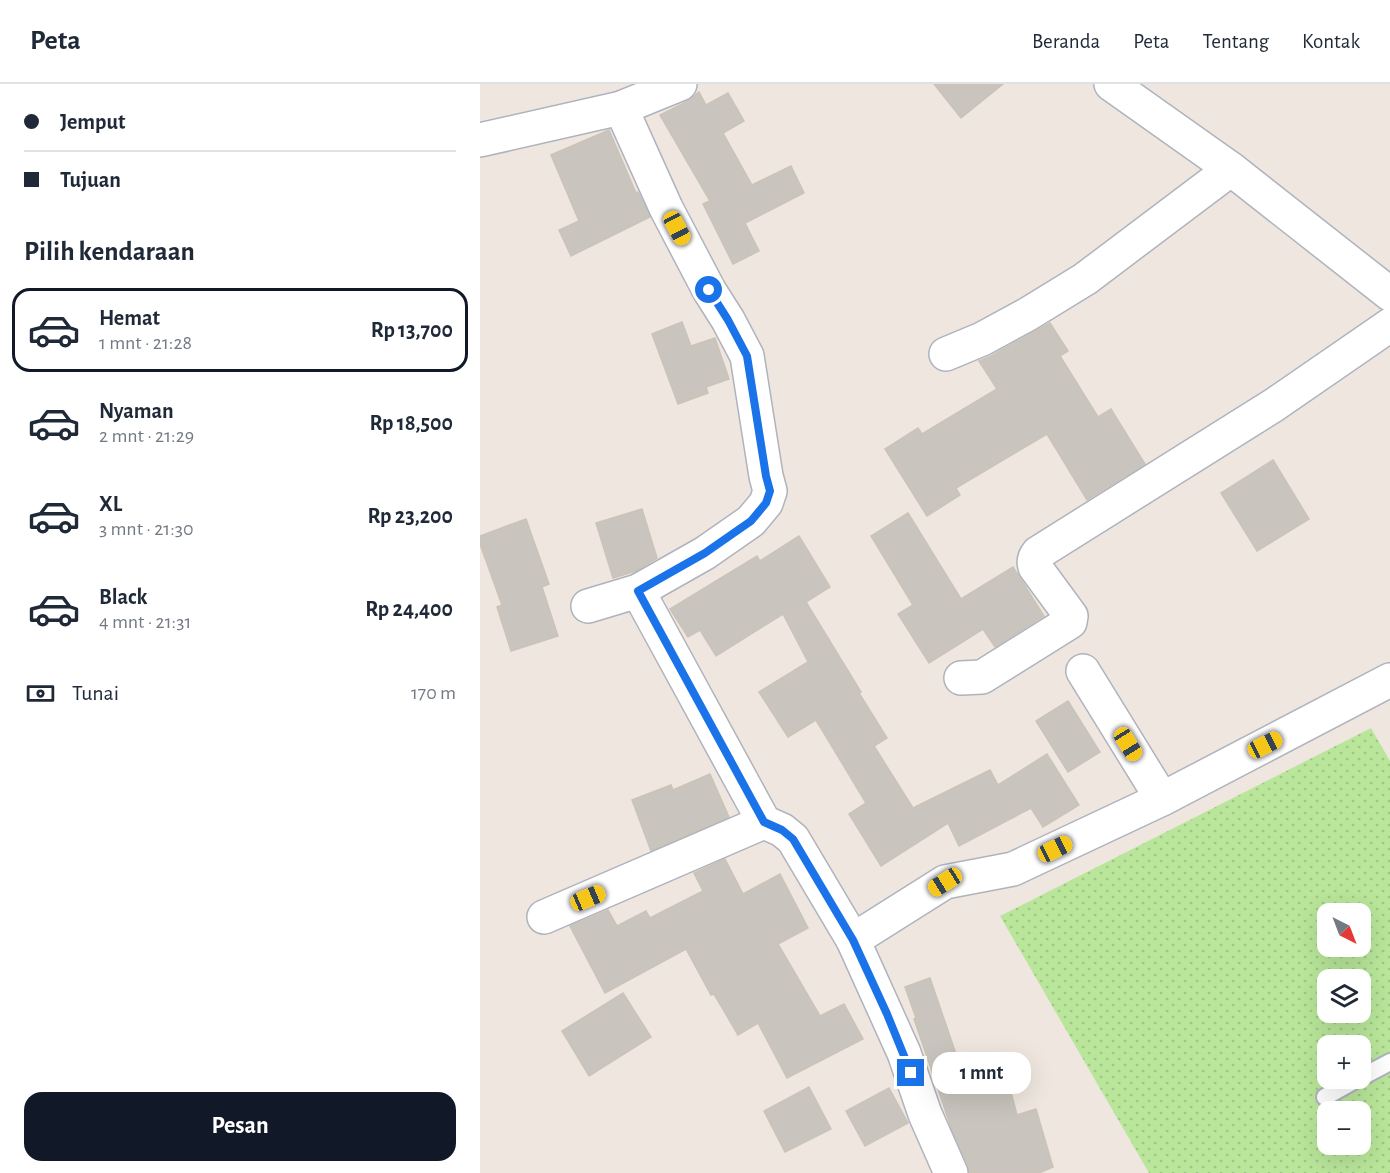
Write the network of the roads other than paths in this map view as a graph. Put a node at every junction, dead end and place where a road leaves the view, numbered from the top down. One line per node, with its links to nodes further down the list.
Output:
1 (680, 84): 3 (street)
2 (1111, 84): 5 (street)
3 (621, 108): 4 (street); 9 (street)
4 (480, 140)
5 (1231, 169): 6 (street); 8 (street)
6 (1390, 294)
7 (1390, 325): 12 (street)
8 (946, 354)
9 (638, 591): 10 (street); 15 (street)
10 (588, 606)
11 (1083, 671): 14 (street)
12 (961, 678)
13 (1390, 680): 14 (street)
14 (1162, 798): 17 (street)
15 (764, 822): 16 (street); 17 (street)
16 (544, 917)
17 (853, 940): 22 (street)
18 (1390, 1062): 19 (lane)
19 (1371, 1072)
20 (1339, 1089): 21 (lane)
21 (1325, 1096)
22 (951, 1173)

